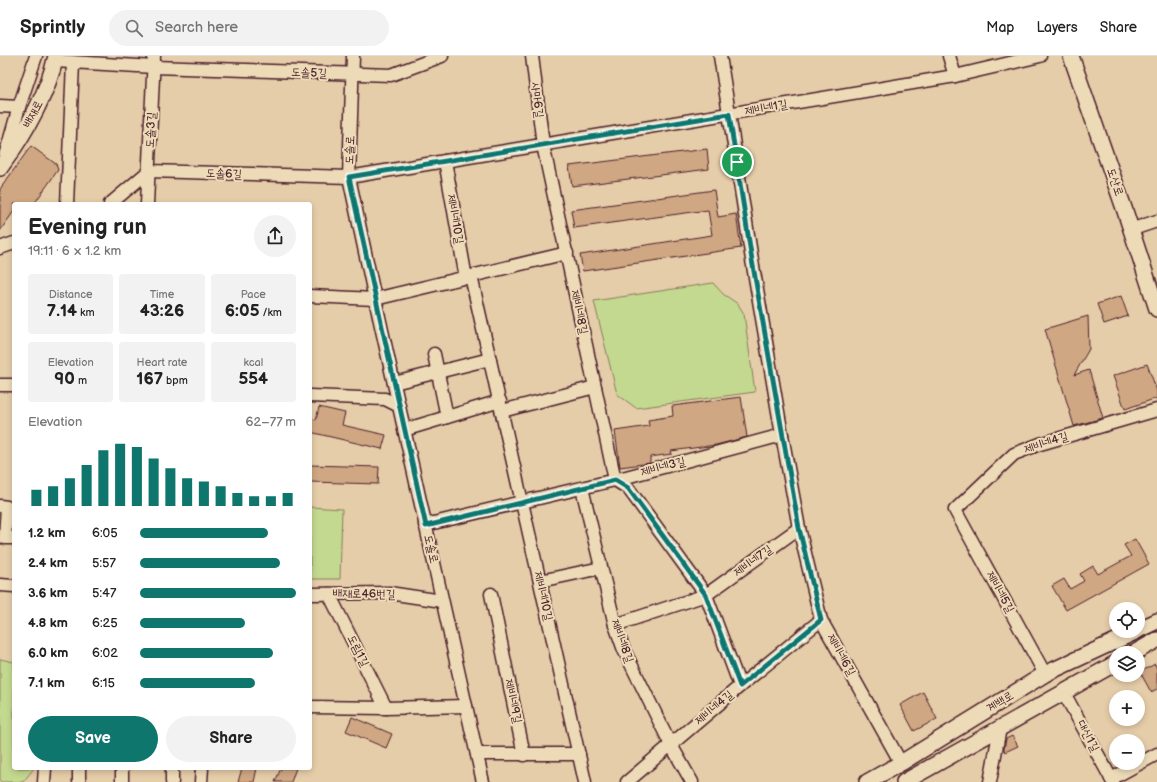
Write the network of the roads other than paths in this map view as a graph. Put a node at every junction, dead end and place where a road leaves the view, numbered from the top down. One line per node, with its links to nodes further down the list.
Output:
1 (36, 56): 15 (street)
2 (354, 56): 12 (street, 도솔로)
3 (442, 56): 12 (street, 도솔5길)
4 (532, 56): 17 (street, 사마6길)
5 (720, 56): 16 (street, 제비네6길)
6 (949, 56): 13 (street)
7 (1040, 56): 13 (street, 제비네1길)
8 (1071, 56): 26 (main road, 도산로)
9 (55, 58): 11 (street, 도솔5길); 19 (main road, 배재로)
10 (154, 61): 11 (street, 도솔5길); 12 (street, 도솔5길); 20 (street, 도솔3길)
11 (73, 63): 22 (street)
12 (353, 74): 21 (street, 도솔로)
13 (954, 76): 16 (street, 제비네1길)
14 (0, 106): 15 (street, 배재로)
15 (19, 108): 19 (street)
16 (729, 114): 17 (street, 제비네1길); 49 (street, 제비네6길)
17 (543, 145): 18 (street, 제비네1길); 31 (street, 제비네8길)
18 (445, 161): 21 (street, 제비네1길); 32 (street, 제비네10길)
19 (2, 166)
20 (149, 171): 21 (street, 도솔6길); 23 (street); 24 (street, 도솔3길)
21 (349, 177): 34 (street, 도솔로)
22 (67, 202)
23 (112, 202)
24 (147, 202)
25 (1157, 221): 26 (street)
26 (1130, 230): 35 (main road, 도산로)
27 (12, 242): 29 (street)
28 (12, 243): 30 (street)
29 (0, 244)
30 (0, 248)
31 (567, 253): 32 (street); 42 (street, 제비네8길)
32 (469, 277): 34 (street); 37 (street, 제비네10길)
33 (312, 296): 34 (street)
34 (375, 299): 39 (street, 도솔로)
35 (1157, 309)
36 (434, 354): 38 (street)
37 (490, 359): 38 (street); 45 (street, 제비네10길)
38 (437, 371): 39 (street); 47 (street)
39 (394, 383): 44 (street, 도솔로)
40 (0, 385): 41 (street)
41 (12, 385)
42 (595, 387): 45 (street); 50 (street, 제비네8길)
43 (312, 396): 44 (street)
44 (399, 406): 48 (street, 도솔로)
45 (501, 406): 47 (street); 52 (street, 제비네10길)
46 (1157, 410): 54 (street, 제비네4길)
47 (447, 417): 48 (street)
48 (404, 430): 55 (street, 도솔로)
49 (782, 435): 50 (street, 제비네3길); 56 (street, 제비네6길)
50 (615, 480): 51 (street, 제비네3길); 65 (street)
51 (582, 488): 52 (street, 제비네3길); 58 (street, 제비네8길)
52 (522, 502): 55 (street, 제비네3길); 59 (street, 제비네10길)
53 (0, 506): 57 (street)
54 (955, 510): 75 (street, 제비네5길)
55 (426, 526): 66 (street, 도솔로)
56 (799, 528): 65 (street, 제비네7길); 67 (street, 제비네6길)
57 (12, 538)
58 (601, 568): 59 (street); 69 (street, 제비네8길)
59 (540, 581): 84 (street, 제비네10길)
60 (0, 586): 61 (street)
61 (12, 586)
62 (312, 594): 63 (street, 배재로46번길)
63 (329, 594): 66 (street, 배재로46번길); 80 (street, 도림1길)
64 (491, 594): 86 (street, 제비네9길)
65 (706, 595): 69 (street, 제비네7길); 76 (street)
66 (442, 601): 78 (street, 도솔로)
67 (821, 620): 76 (street, 제비네4길); 87 (street, 제비네6길)
68 (1157, 622): 70 (main road, 계백로)
69 (615, 625): 82 (street, 제비네8길)
70 (1145, 627)
71 (1122, 638): 75 (main road, 계백로)
72 (1157, 640): 73 (main road)
73 (1145, 647)
74 (1109, 667): 77 (main road, 계백로)
75 (1045, 674): 87 (main road, 계백로)
76 (740, 686): 82 (street, 제비네4길)
77 (1064, 693): 81 (main road, 계백로); 93 (street, 대신1길)
78 (466, 706): 80 (street); 83 (street, 도솔로)
79 (312, 707): 80 (street)
80 (386, 708)
81 (1000, 728): 104 (main road, 계백로); 105 (street)
82 (670, 745): 101 (street, 제비네4길); 102 (street, 제비네8길)
83 (477, 754): 86 (street); 99 (street, 도솔로)
84 (578, 754): 86 (street); 100 (street, 제비네10길)
85 (1157, 754): 93 (street, 대신1길)
86 (524, 755)
87 (901, 763): 103 (main road, 계백로)
88 (46, 770): 94 (street)
89 (79, 770): 95 (street)
90 (122, 770): 96 (street)
91 (172, 770): 97 (street)
92 (202, 770): 98 (street)
93 (1112, 780)
94 (44, 782)
95 (79, 782)
96 (122, 782)
97 (172, 782)
98 (201, 782)
99 (483, 782)
100 (585, 782)
101 (628, 782)
102 (692, 782)
103 (867, 782)
104 (904, 782)
105 (990, 782)

